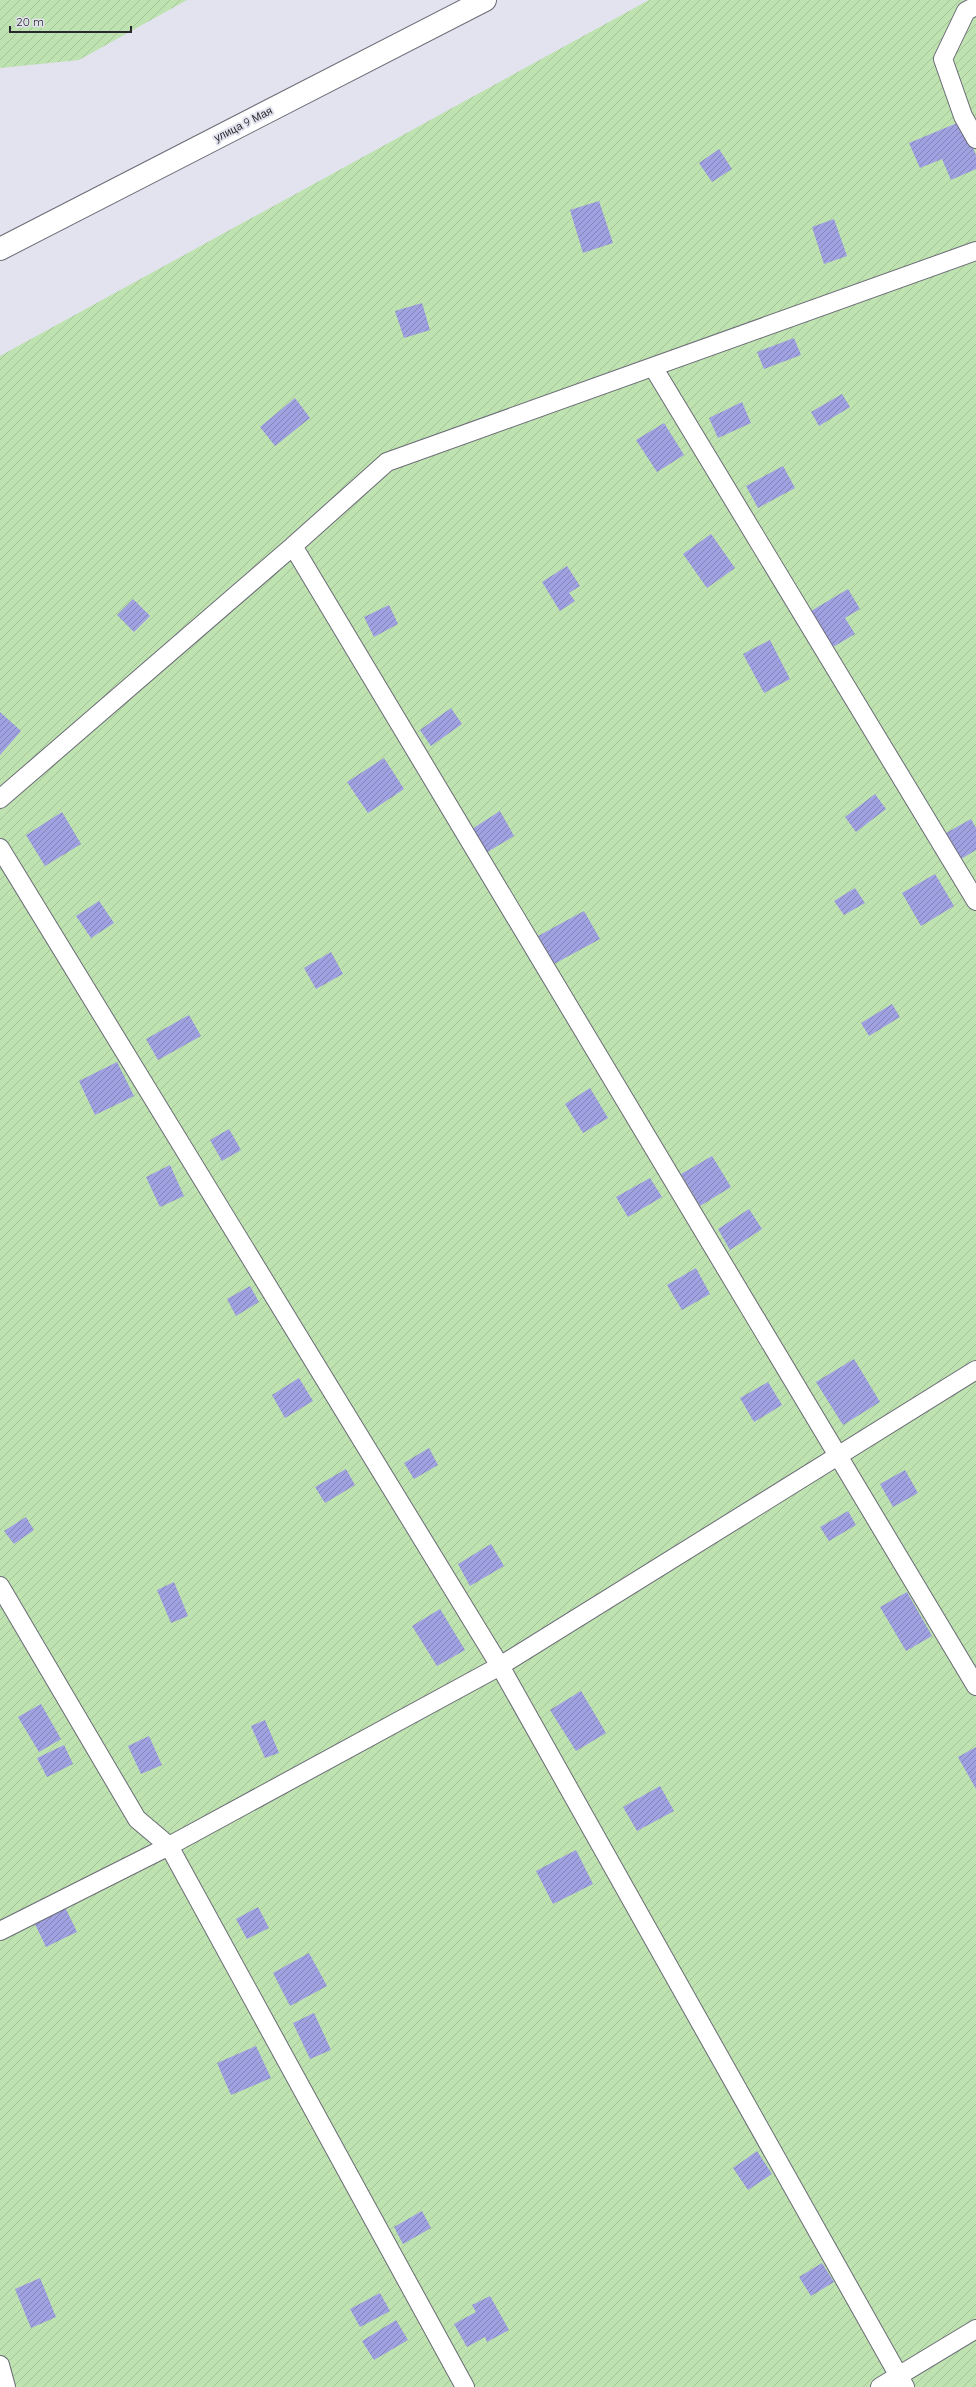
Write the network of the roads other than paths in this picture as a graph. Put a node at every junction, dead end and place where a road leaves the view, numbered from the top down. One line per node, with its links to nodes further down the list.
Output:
1 (485, 0): 4 (main road, улица 9 Мая)
2 (976, 6): 3 (lane)
3 (976, 139)
4 (0, 249)
5 (976, 251): 6 (lane)
6 (653, 367): 7 (lane); 10 (lane)
7 (293, 546): 8 (lane); 12 (lane)
8 (0, 799)
9 (0, 848): 14 (lane)
10 (976, 901)
11 (976, 1370): 12 (lane)
12 (838, 1456): 14 (lane); 15 (lane)
13 (0, 1586): 16 (lane)
14 (500, 1666): 16 (lane); 20 (lane)
15 (976, 1686)
16 (169, 1846): 17 (lane); 22 (lane)
17 (0, 1931)
18 (976, 2330): 20 (lane)
19 (0, 2365): 21 (lane)
20 (902, 2381): 23 (lane)
21 (6, 2387)
22 (465, 2387)
23 (880, 2387)

